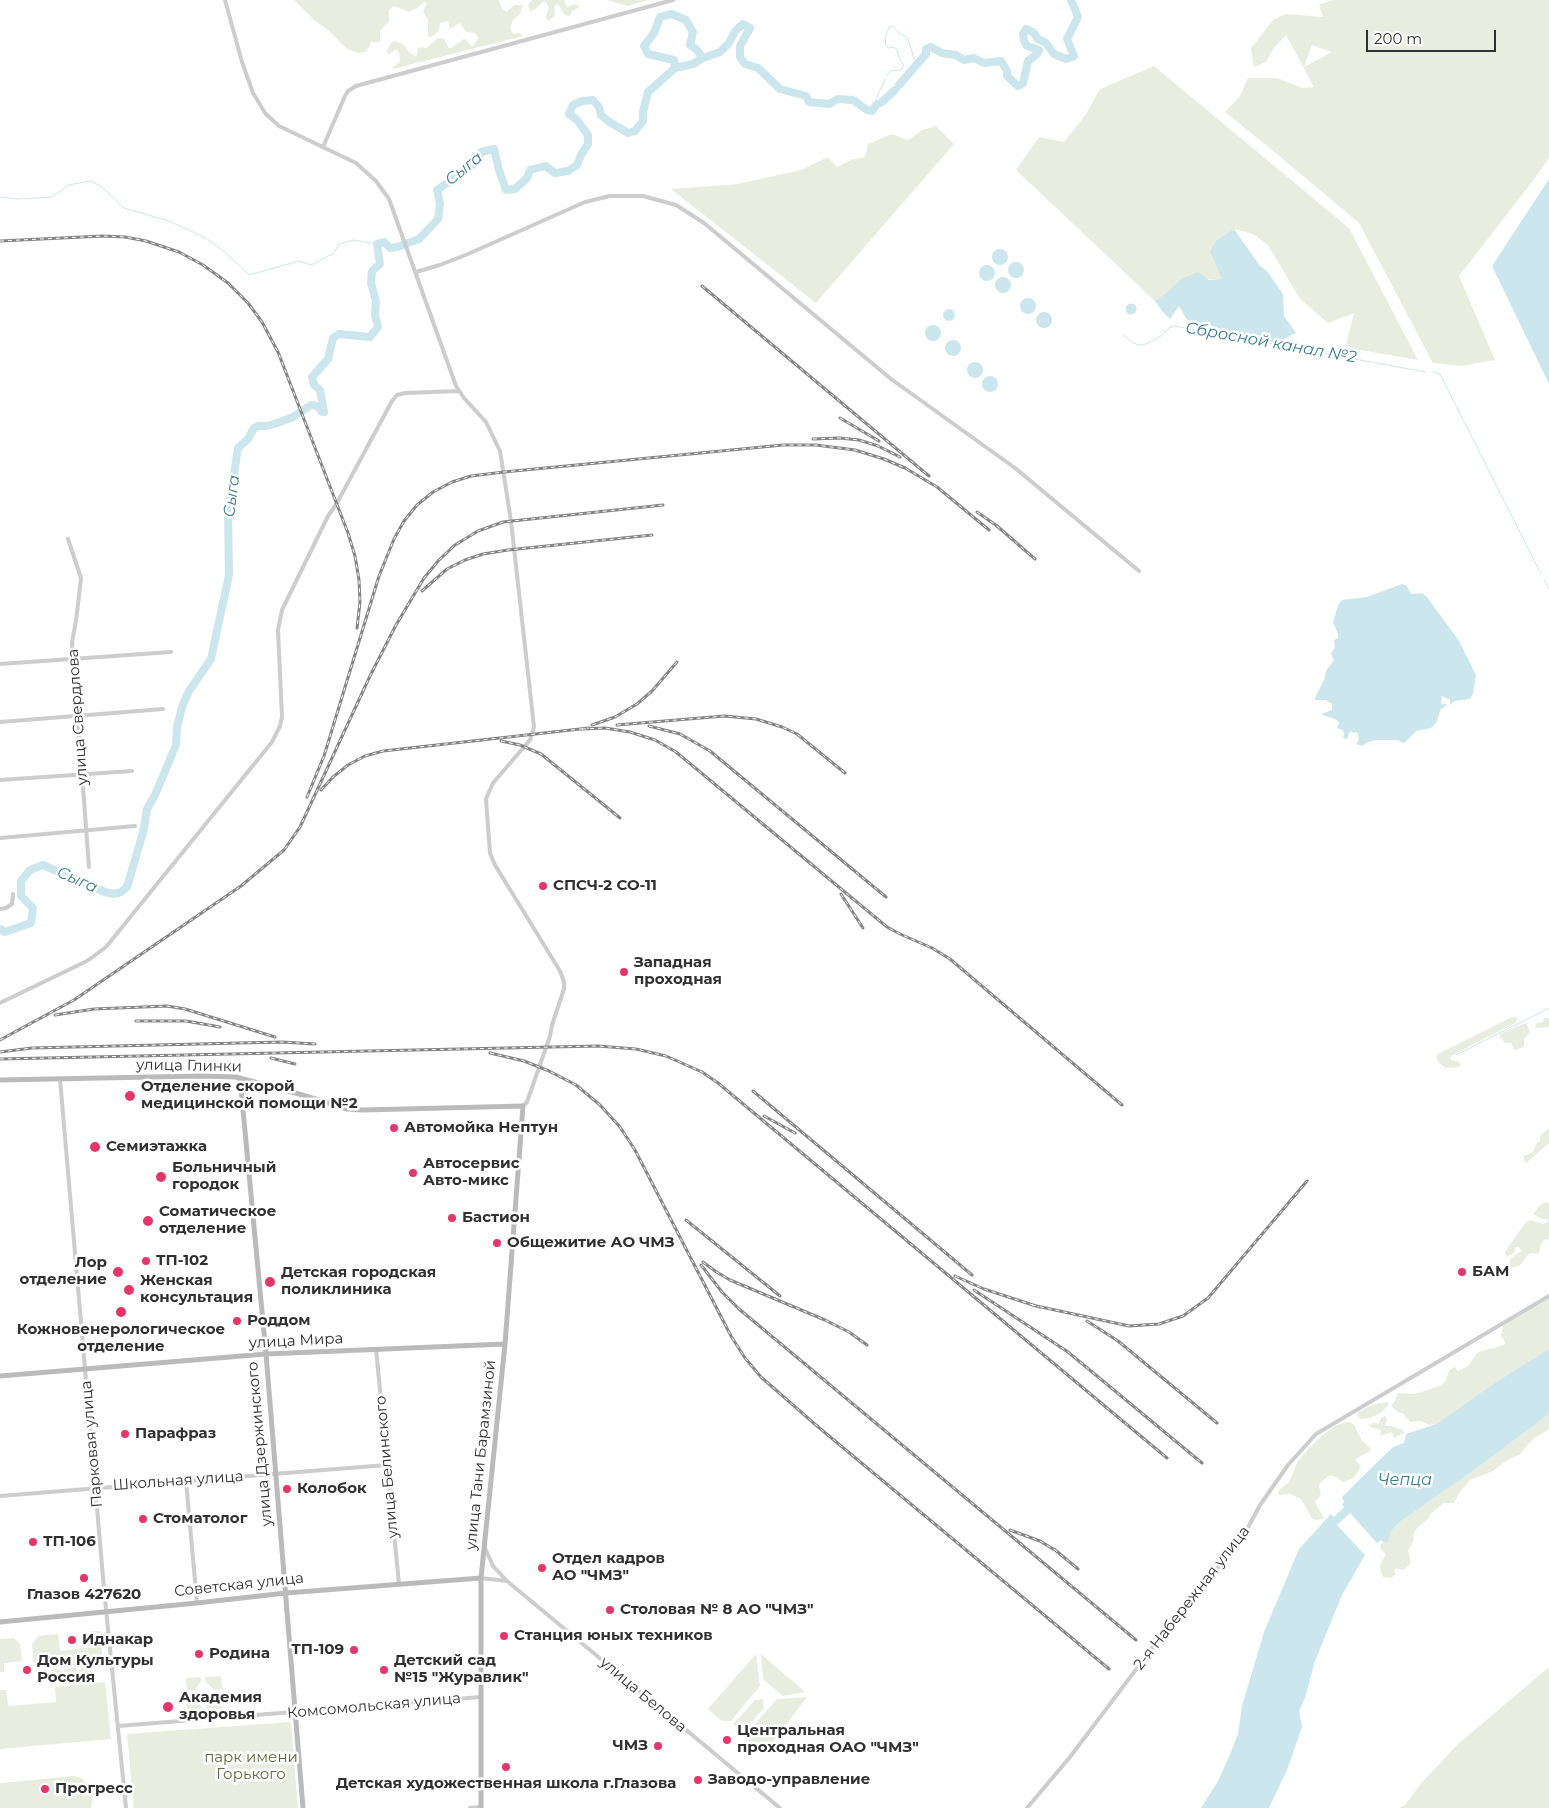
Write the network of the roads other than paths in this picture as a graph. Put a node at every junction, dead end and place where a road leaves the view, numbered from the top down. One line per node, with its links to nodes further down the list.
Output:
1 (226, 0): 3 (street)
2 (674, 0): 3 (street)
3 (323, 147): 4 (street)
4 (416, 272): 5 (street); 7 (street)
5 (459, 391): 23 (street); 27 (street)
6 (68, 539): 9 (street, улица Свердлова)
7 (1138, 571)
8 (170, 652): 9 (street)
9 (73, 660): 10 (street); 12 (street, улица Свердлова)
10 (0, 664)
11 (163, 709): 12 (street)
12 (78, 716): 13 (street); 15 (street, улица Свердлова)
13 (0, 722)
14 (132, 771): 15 (street)
15 (82, 774): 16 (street); 18 (street, улица Свердлова)
16 (0, 780)
17 (135, 826): 18 (street)
18 (87, 831): 19 (street); 20 (street, улица Свердлова)
19 (0, 838)
20 (89, 867)
21 (13, 894): 22 (street)
22 (0, 909)
23 (0, 1004)
24 (240, 1078): 25 (street, улица Глинки); 27 (street, улица Глинки); 31 (street, улица Дзержинского)
25 (60, 1079): 26 (street, улица Глинки); 32 (street, Парковая улица)
26 (0, 1080)
27 (523, 1106): 29 (street, улица Тани Барамзиной)
28 (1549, 1296): 55 (street, 2-я Набережная улица)
29 (505, 1344): 30 (street, улица Мира); 39 (street, улица Тани Барамзиной)
30 (376, 1349): 31 (street, улица Мира); 34 (street, улица Белинского)
31 (266, 1354): 32 (street, улица Мира); 35 (street, улица Дзержинского)
32 (85, 1368): 33 (street, улица Мира); 37 (street, Парковая улица)
33 (0, 1376)
34 (386, 1464): 35 (street, Школьная улица); 42 (street, улица Белинского)
35 (276, 1474): 36 (street, Школьная улица); 43 (street, улица Дзержинского)
36 (186, 1481): 37 (street, Школьная улица); 44 (street)
37 (96, 1488): 38 (street, Школьная улица); 45 (street, Парковая улица)
38 (0, 1496)
39 (484, 1544): 40 (street, улица Тани Барамзиной); 41 (street, улица Белова)
40 (481, 1578): 41 (street); 42 (street, Советская улица); 47 (street, улица Тани Барамзиной)
41 (507, 1581): 54 (street, улица Белова)
42 (398, 1584): 43 (street, Советская улица)
43 (286, 1593): 44 (street, Советская улица); 48 (street, улица Дзержинского)
44 (197, 1603): 45 (street, Советская улица)
45 (106, 1610): 46 (street, Советская улица); 49 (street, Парковая улица)
46 (0, 1622)
47 (481, 1697): 48 (street, Комсомольская улица); 50 (street, улица Тани Барамзиной)
48 (296, 1712): 49 (street, Комсомольская улица); 52 (street, улица Дзержинского)
49 (118, 1726): 51 (street, Парковая улица)
50 (481, 1807): 53 (street)
51 (126, 1808)
52 (303, 1808)
53 (470, 1808)
54 (780, 1808)
55 (1028, 1808)

